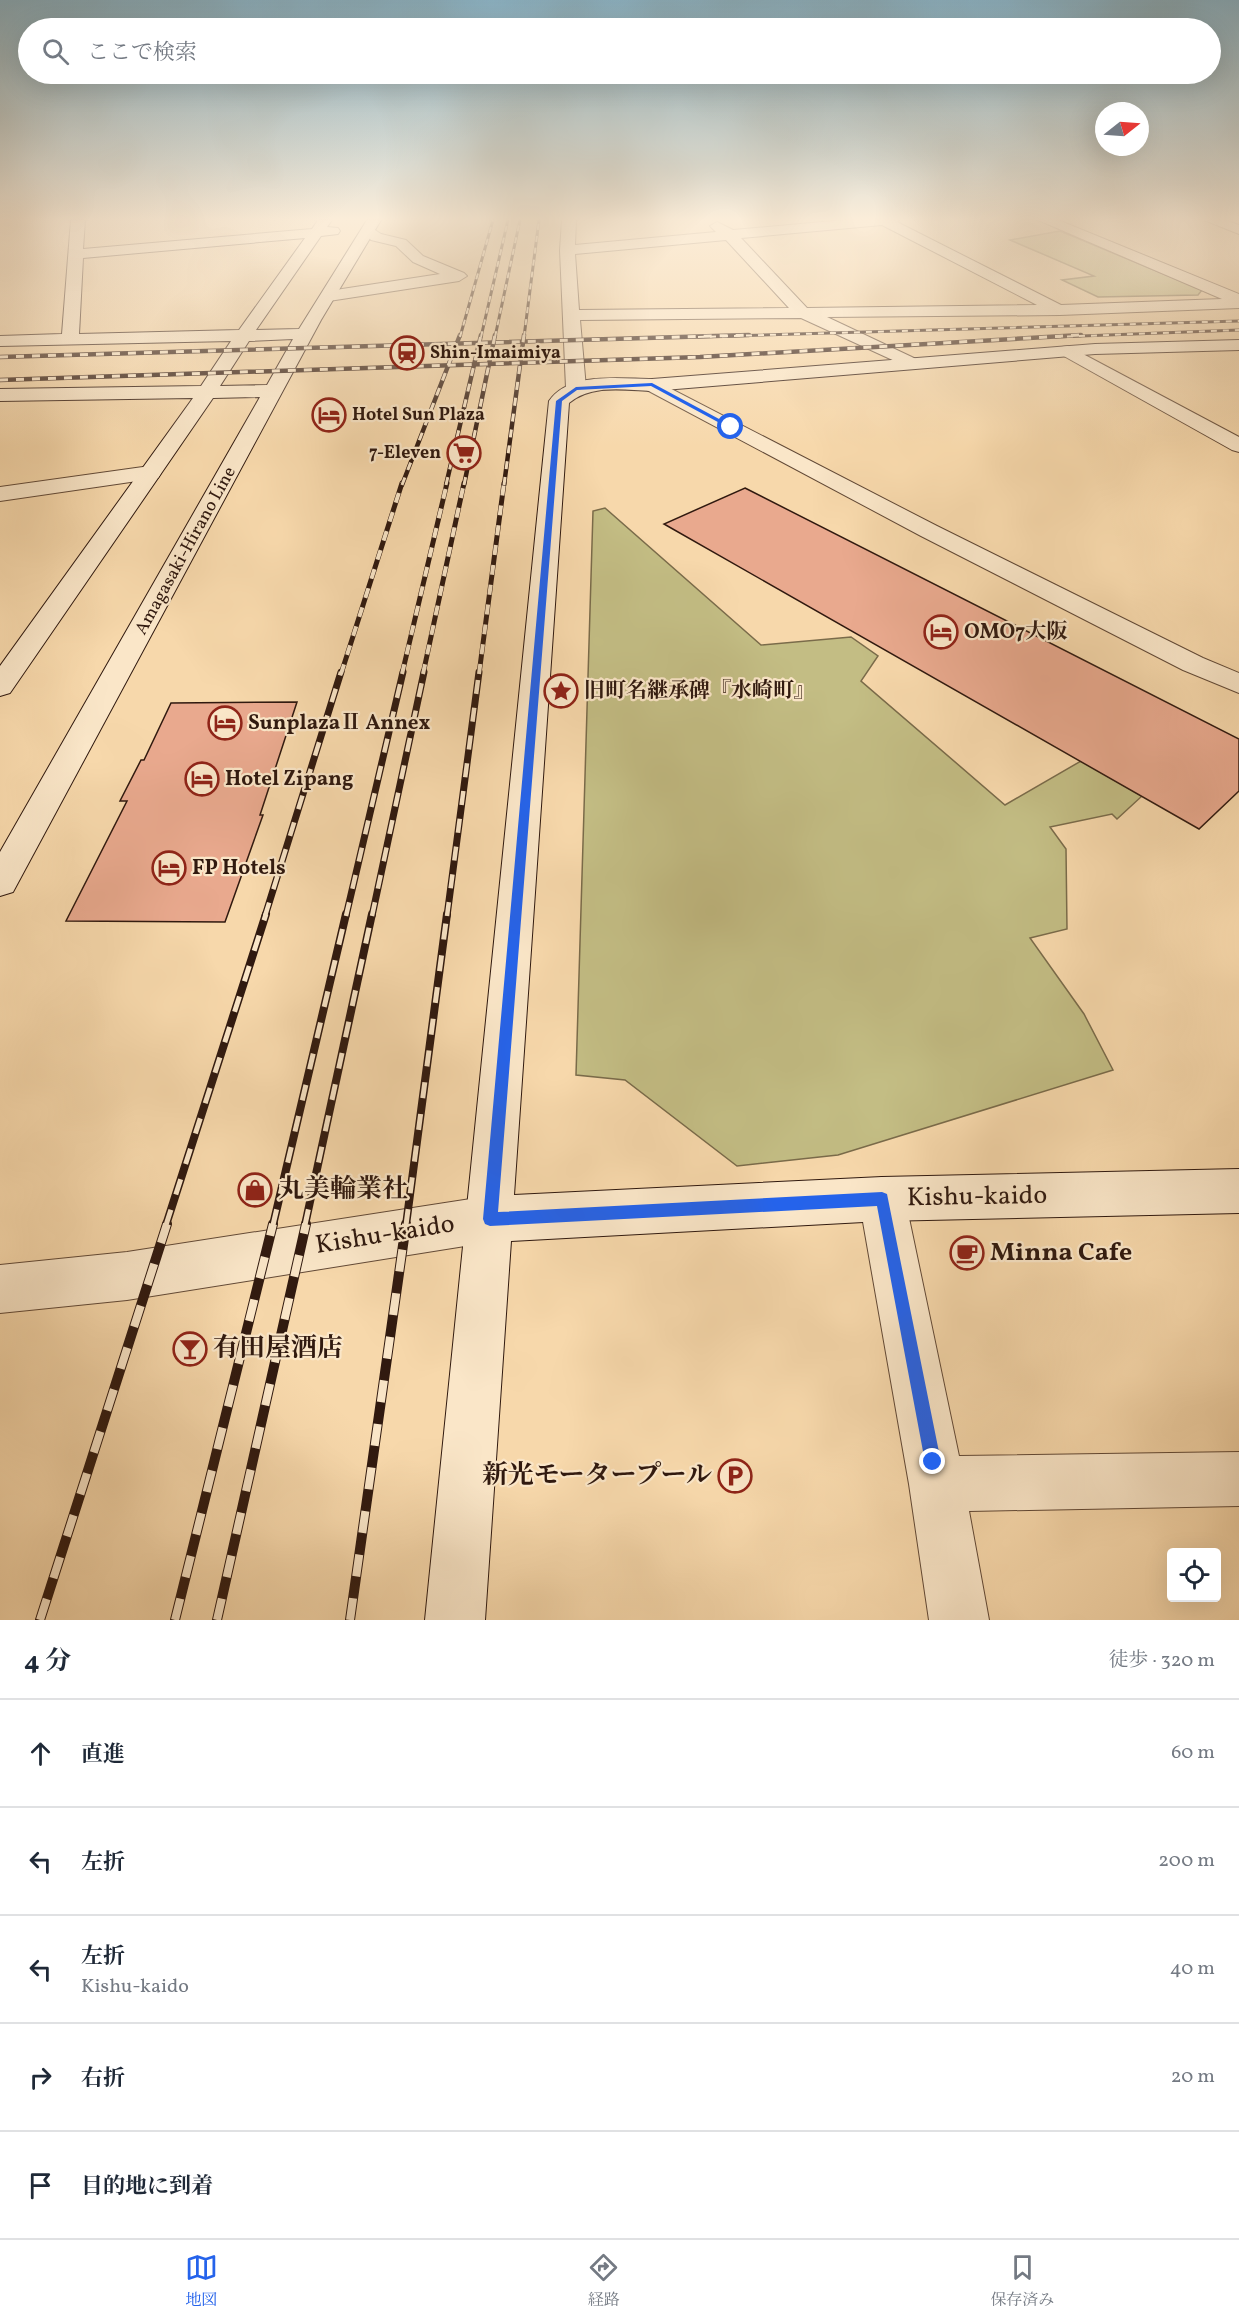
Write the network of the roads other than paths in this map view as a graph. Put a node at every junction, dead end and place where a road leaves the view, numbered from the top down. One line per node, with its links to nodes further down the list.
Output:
1 (72, 296): 13 (street)
2 (272, 296): 12 (street)
3 (329, 296): 11 (street, Amagasaki-Hirano Line)
4 (569, 296): 10 (street)
5 (787, 296): 9 (street)
6 (1032, 296): 8 (street)
7 (1239, 301): 8 (street)
8 (1060, 310): 9 (street)
9 (802, 312): 10 (street); 17 (street)
10 (570, 315): 19 (street)
11 (305, 334): 12 (street); 20 (street, Amagasaki-Hirano Line)
12 (244, 335): 13 (street); 21 (street)
13 (69, 339): 14 (street)
14 (0, 341)
15 (1239, 345): 16 (street)
16 (1068, 351): 17 (street); 23 (street)
17 (909, 363): 18 (street)
18 (652, 385): 19 (street); 27 (street)
19 (576, 388): 33 (street)
20 (274, 391): 21 (street); 30 (street, Amagasaki-Hirano Line)
21 (206, 392): 22 (street); 24 (street)
22 (0, 395)
23 (1239, 446)
24 (150, 473): 25 (street); 29 (street)
25 (0, 494)
26 (1239, 657): 27 (street)
27 (1193, 663): 28 (street)
28 (1239, 684)
29 (0, 687)
30 (0, 882)
31 (1239, 1191): 32 (street, Kishu-kaido)
32 (882, 1199): 33 (street, Kishu-kaido); 36 (street)
33 (490, 1219): 34 (street, Kishu-kaido); 37 (street)
34 (0, 1289)
35 (1239, 1479): 36 (street)
36 (937, 1484): 38 (street)
37 (455, 1620)
38 (959, 1620)

